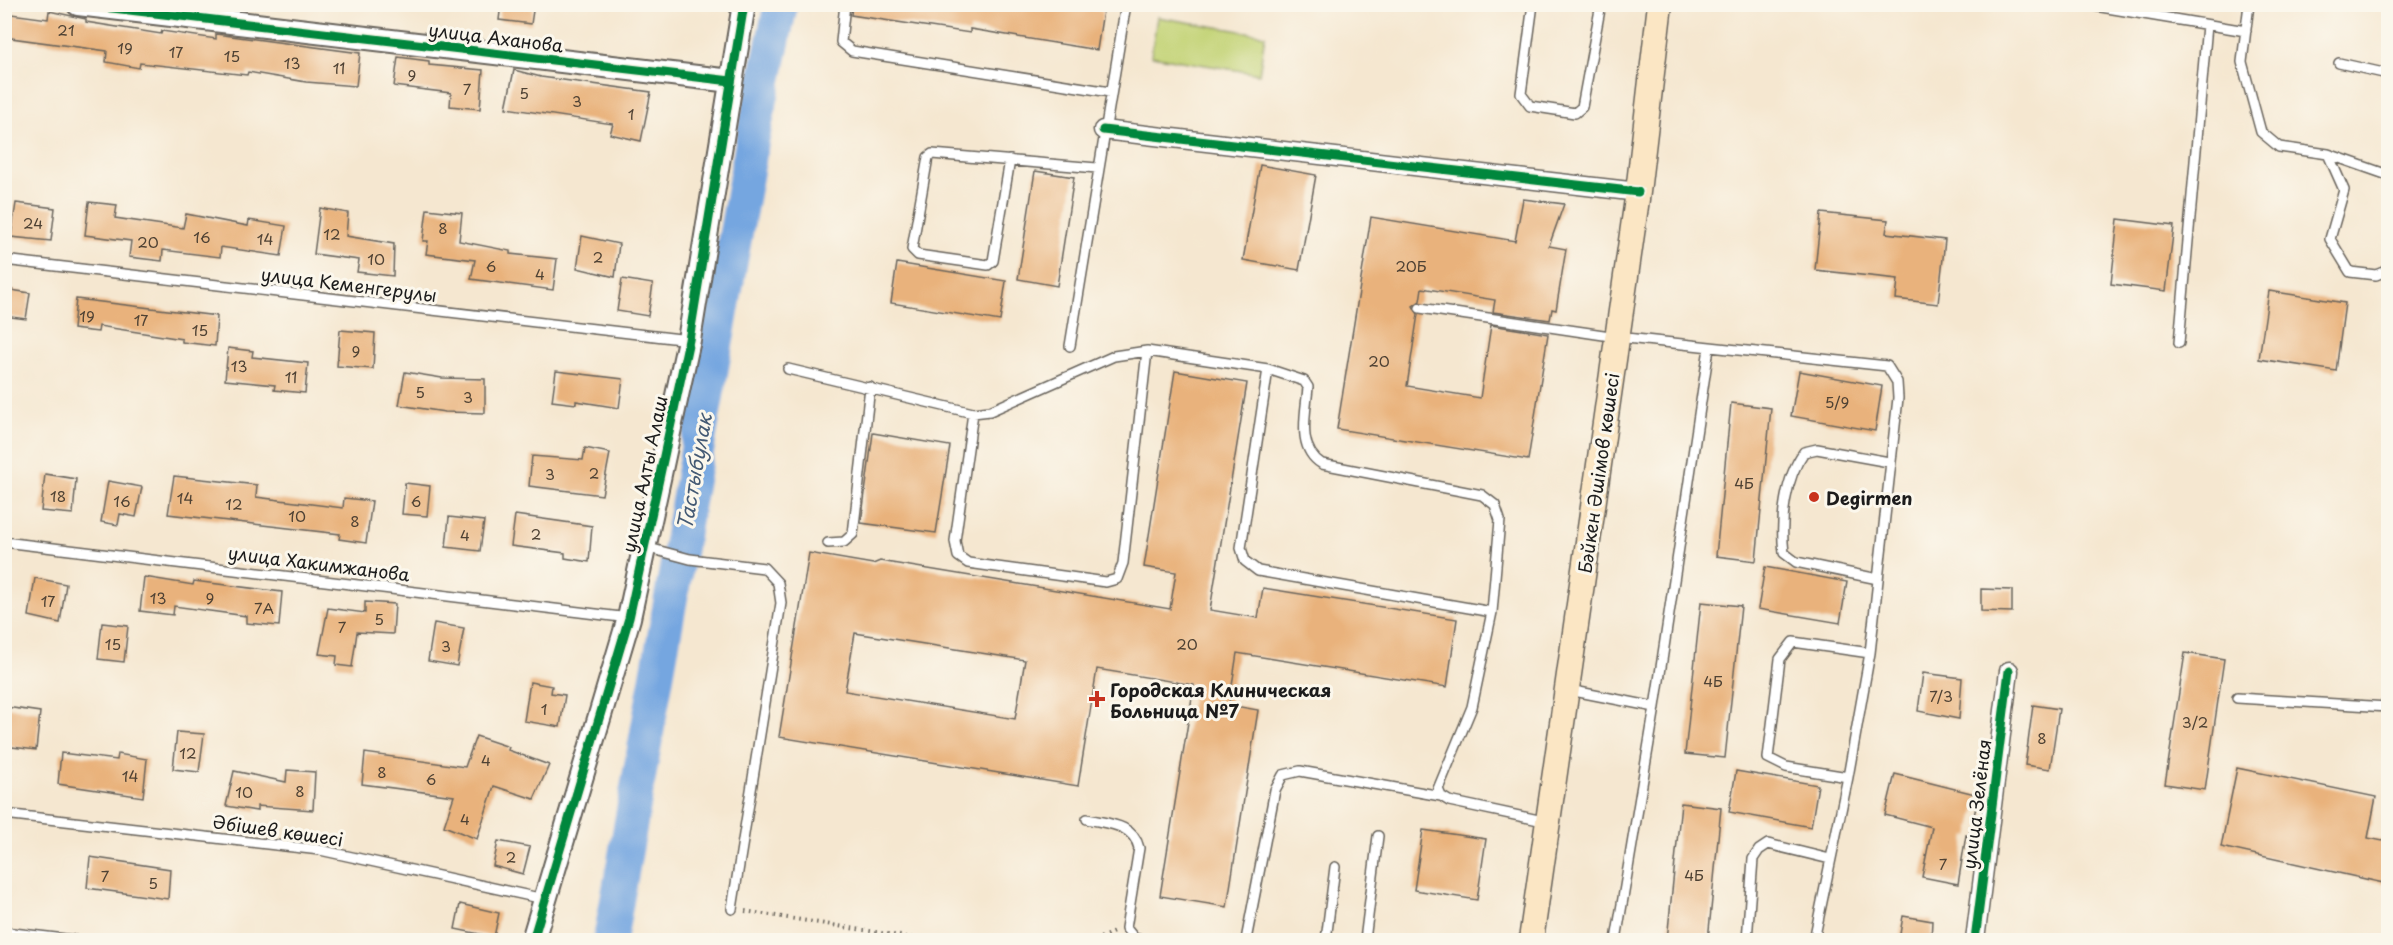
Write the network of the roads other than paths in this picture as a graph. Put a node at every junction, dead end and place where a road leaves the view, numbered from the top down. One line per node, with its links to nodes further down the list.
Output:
1 (78, 4): 14 (street, улица Аханова)
2 (744, 4): 14 (street, улица Алты Алаш)
3 (845, 4): 15 (lane)
4 (1118, 4): 15 (lane)
5 (1533, 4): 6 (lane)
6 (1600, 4)
7 (1660, 4): 21 (main road, Бәйкен Әшімов көшесі)
8 (2083, 4): 10 (lane)
9 (2249, 4): 11 (lane)
10 (2207, 26): 11 (lane); 27 (lane)
11 (2246, 31): 17 (lane)
12 (2339, 63): 13 (lane)
13 (2388, 74)
14 (731, 81): 26 (street, улица Алты Алаш)
15 (1110, 92): 16 (lane)
16 (1103, 130): 19 (lane); 21 (street)
17 (2328, 154): 20 (lane); 23 (lane)
18 (1010, 160): 18 (lane); 19 (lane)
19 (1097, 168): 28 (lane)
20 (2388, 175)
21 (1638, 192): 25 (main road, Бәйкен Әшімов көшесі)
22 (4, 260): 26 (lane, улица Кеменгерулы)
23 (2388, 270)
24 (1420, 308): 25 (lane)
25 (1617, 337): 29 (lane); 44 (main road, Бәйкен Әшімов көшесі)
26 (689, 340): 38 (street, улица Алты Алаш)
27 (2178, 343)
28 (1070, 346)
29 (1709, 348): 35 (lane); 46 (lane)
30 (1147, 351): 32 (lane); 34 (lane); 34 (lane)
31 (788, 369): 33 (lane)
32 (1268, 369): 40 (lane); 40 (lane)
33 (870, 387): 34 (lane); 37 (lane)
34 (973, 413)
35 (1889, 462): 39 (lane); 39 (lane)
36 (4, 542): 41 (lane, улица Хакимжанова)
37 (828, 543)
38 (645, 547): 41 (street, улица Алты Алаш); 57 (lane)
39 (1878, 579): 42 (lane)
40 (1492, 612): 49 (lane)
41 (629, 618): 56 (street, улица Алты Алаш)
42 (1870, 653): 48 (lane); 48 (lane)
43 (2009, 671): 69 (street, улица Зелёная)
44 (1566, 690): 46 (lane); 52 (main road, Бәйкен Әшімов көшесі)
45 (2237, 698): 47 (lane)
46 (1655, 707): 66 (lane)
47 (2388, 707)
48 (1848, 777): 54 (lane)
49 (1441, 796): 52 (lane); 62 (lane)
50 (4, 814): 56 (lane, Әбішев көшесі)
51 (1087, 819): 61 (lane)
52 (1548, 822): 65 (main road, Бәйкен Әшімов көшесі)
53 (1378, 836): 64 (lane)
54 (1830, 860): 67 (lane); 68 (lane)
55 (1335, 867): 63 (lane)
56 (544, 899): 60 (street, улица Алты Алаш)
57 (732, 909)
58 (4, 932): 59 (lane)
59 (74, 940)
60 (533, 940)
61 (1141, 940)
62 (1246, 940)
63 (1326, 940)
64 (1365, 940)
65 (1530, 940)
66 (1616, 940)
67 (1747, 940)
68 (1814, 940)
69 (1976, 940)

